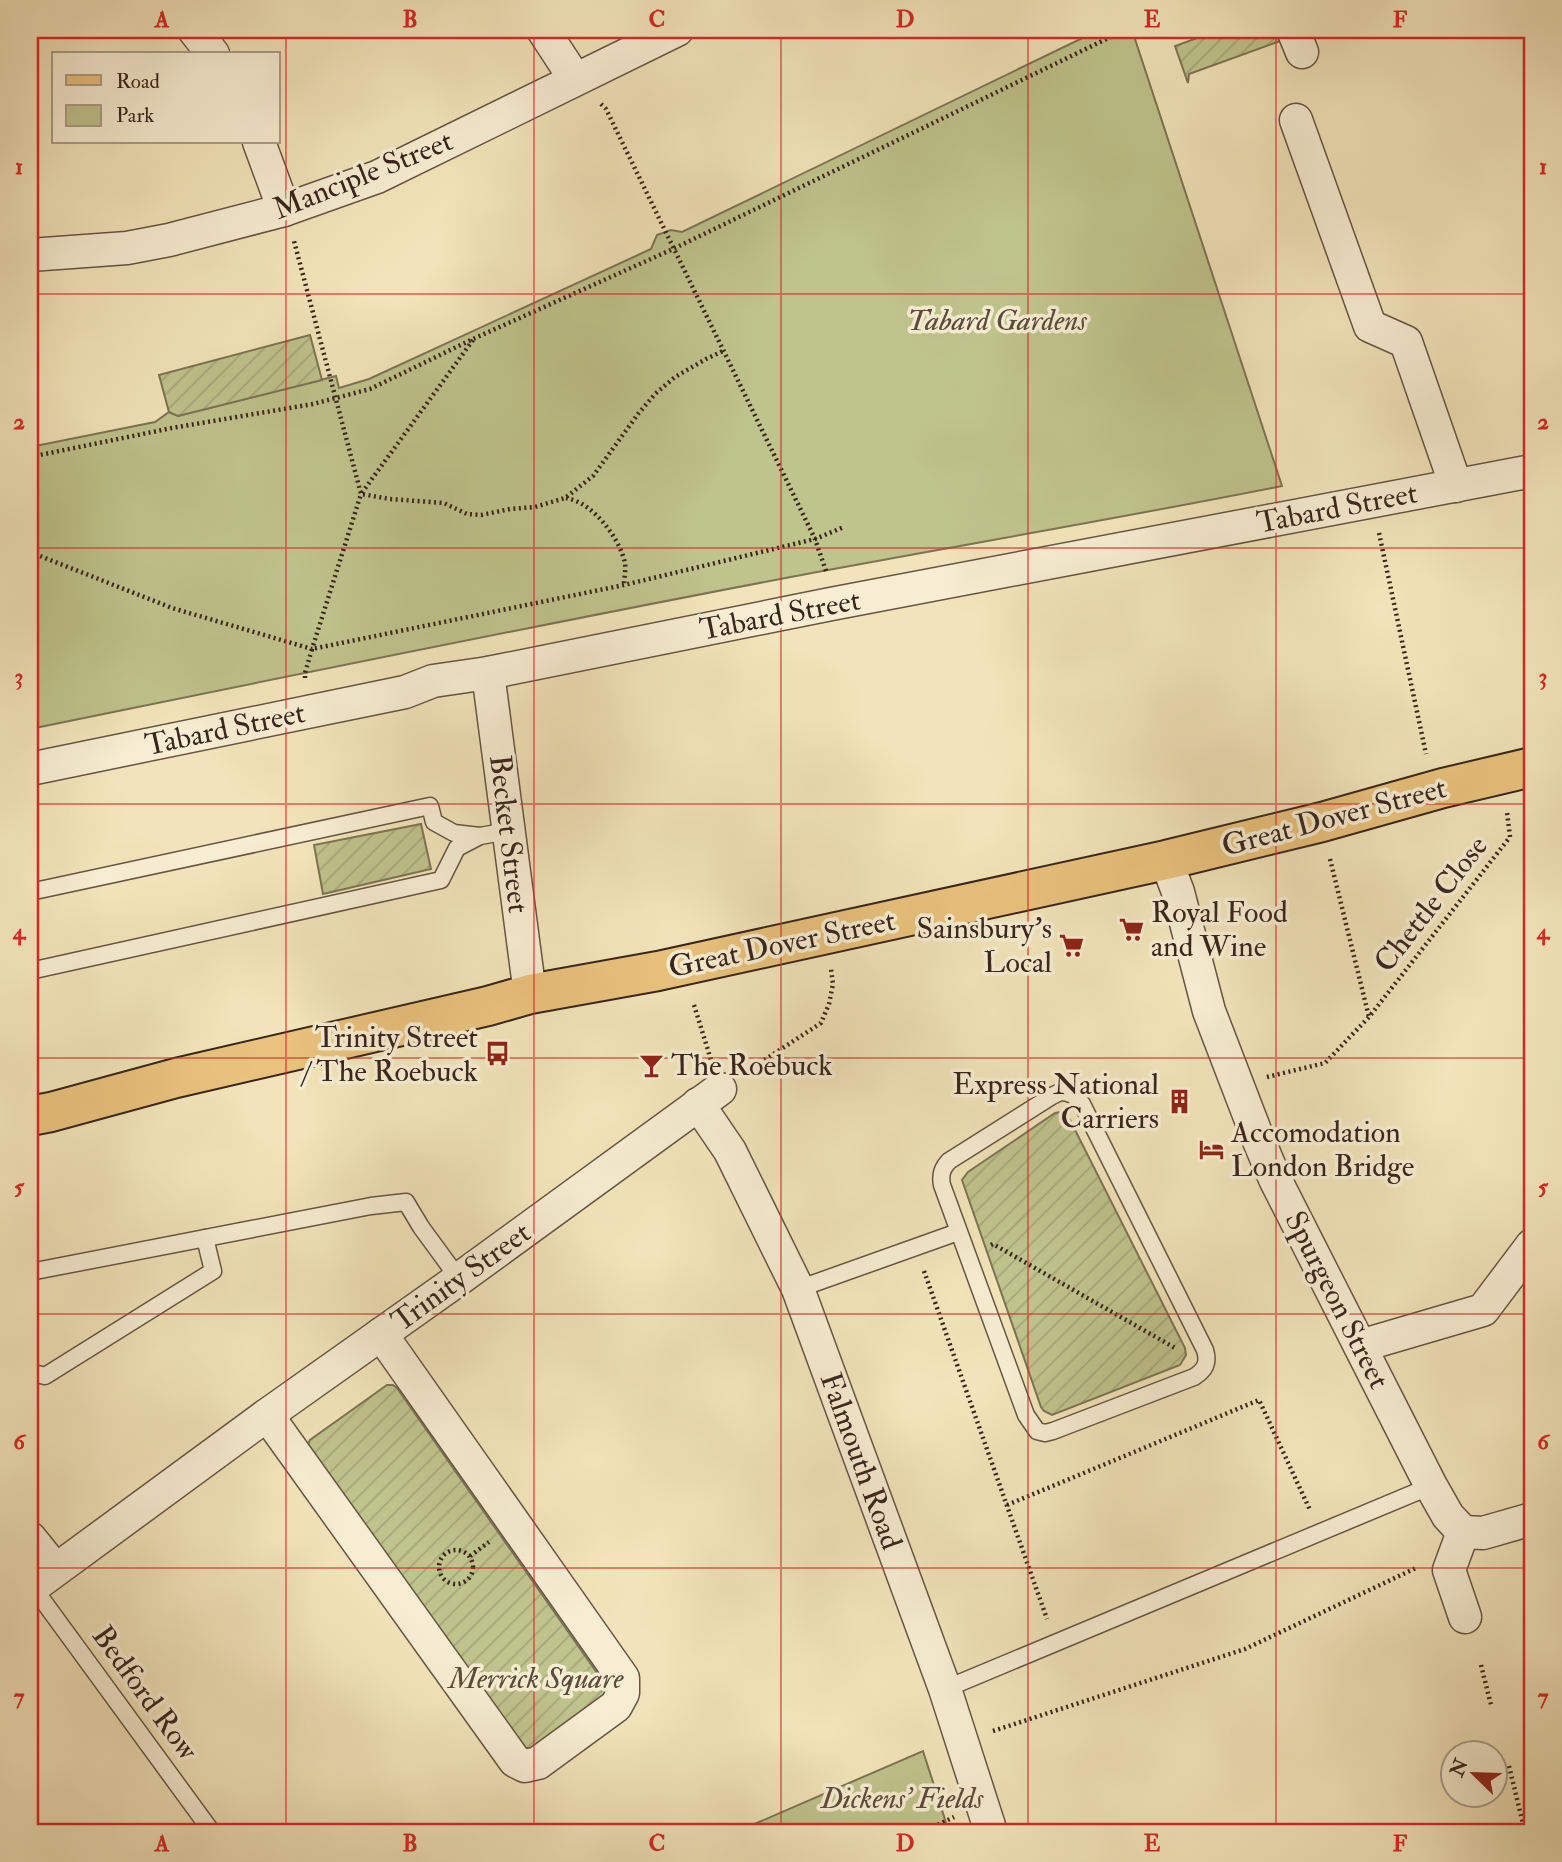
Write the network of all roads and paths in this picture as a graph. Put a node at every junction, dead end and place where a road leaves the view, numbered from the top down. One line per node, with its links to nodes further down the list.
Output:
1 (194, 30): 5 (street)
2 (543, 30): 6 (street)
3 (677, 30): 6 (street, Manciple Street)
4 (1125, 30): 10 (path)
5 (211, 52)
6 (575, 79): 9 (street, Manciple Street); 10 (path)
7 (1296, 120): 17 (street)
8 (260, 144): 9 (street)
9 (284, 210): 11 (street, Manciple Street); 14 (path)
10 (673, 248): 12 (path); 13 (path)
11 (30, 255)
12 (473, 339): 14 (path); 18 (path)
13 (723, 351): 19 (path); 22 (path)
14 (337, 399): 15 (path); 18 (path)
15 (30, 457)
16 (1532, 471): 17 (street, Tabard Street)
17 (1456, 485): 27 (street, Tabard Street)
18 (361, 494): 19 (path); 26 (path)
19 (565, 498): 25 (path)
20 (844, 527): 22 (path)
21 (1378, 529): 29 (path)
22 (815, 539): 24 (path); 25 (path)
23 (30, 552): 26 (path)
24 (827, 579)
25 (624, 585): 26 (path)
26 (312, 649): 28 (path)
27 (488, 673): 31 (street, Tabard Street); 33 (street, Becket Street)
28 (305, 680)
29 (1426, 754)
30 (1532, 767): 35 (main road, Great Dover Street)
31 (30, 769)
32 (1507, 812): 41 (path, Chettle Close)
33 (494, 834): 36 (lane); 38 (lane); 39 (street, Becket Street)
34 (1330, 859): 41 (path, Chettle Close)
35 (1166, 860): 37 (main road, Great Dover Street); 54 (street, Spurgeon Street)
36 (30, 892)
37 (828, 933): 39 (main road, Great Dover Street); 43 (path)
38 (30, 971)
39 (530, 994): 44 (main road, Great Dover Street)
40 (694, 1005): 43 (path)
41 (1369, 1017): 42 (path, Chettle Close)
42 (1258, 1081)
43 (709, 1096): 51 (street, Trinity Street); 52 (street, Falmouth Road)
44 (30, 1115)
45 (958, 1232): 48 (lane); 52 (lane); 55 (lane)
46 (205, 1238): 50 (lane); 51 (lane); 56 (lane)
47 (1532, 1245): 54 (street)
48 (967, 1253): 55 (path); 55 (lane)
49 (923, 1268): 59 (path)
50 (30, 1272)
51 (459, 1279): 53 (street, Trinity Street)
52 (798, 1289): 69 (street, Falmouth Road)
53 (381, 1334): 57 (street, Trinity Street); 57 (street)
54 (1360, 1346): 58 (street, Spurgeon Street)
55 (1206, 1366)
56 (30, 1372)
57 (267, 1415): 64 (street, Trinity Street)
58 (1431, 1486): 61 (lane); 63 (street, Spurgeon Street)
59 (1007, 1505): 61 (path); 67 (path)
60 (1532, 1519): 63 (street)
61 (1320, 1532): 67 (lane)
62 (30, 1538): 64 (street)
63 (1458, 1545): 66 (street); 71 (path)
64 (39, 1582): 73 (lane, Bedford Row)
65 (455, 1585): 65 (path)
66 (1465, 1617)
67 (1055, 1643): 69 (lane)
68 (1481, 1665): 70 (path)
69 (945, 1689): 71 (street, Falmouth Road)
70 (1491, 1705)
71 (962, 1741): 74 (street, Falmouth Road)
72 (1510, 1770): 75 (path)
73 (212, 1832)
74 (991, 1832)
75 (1525, 1832)

